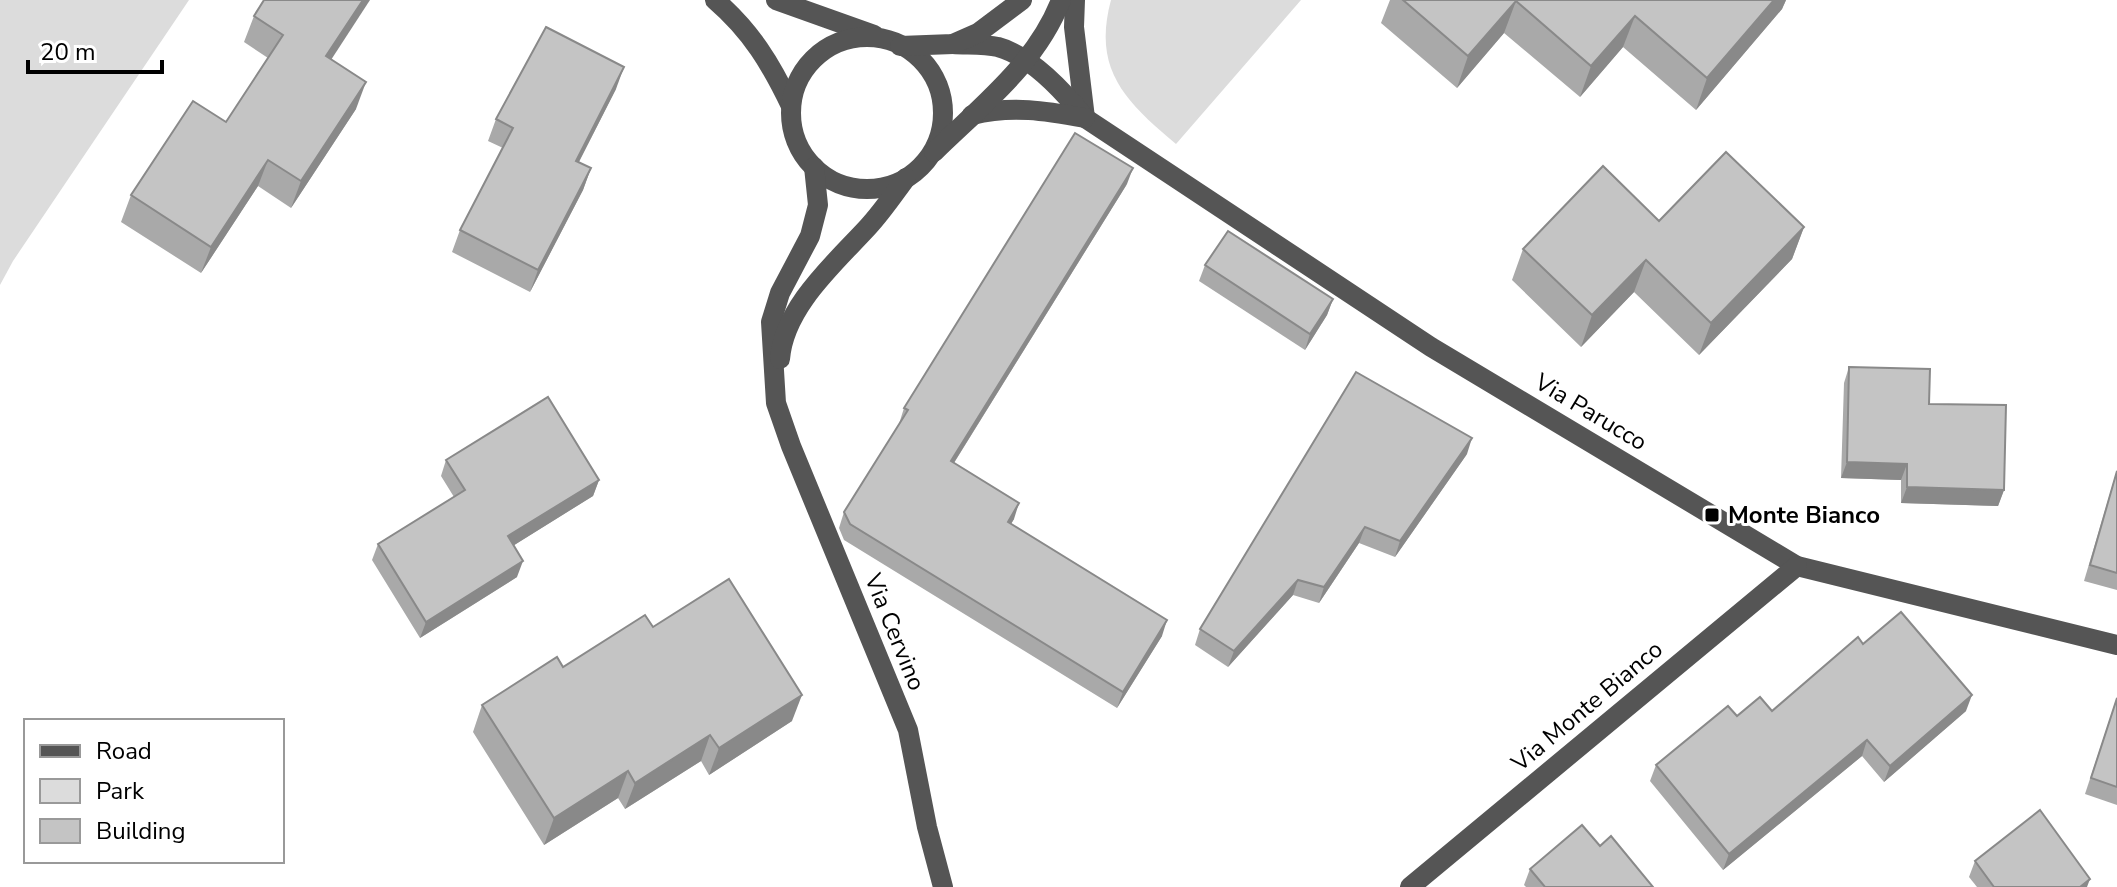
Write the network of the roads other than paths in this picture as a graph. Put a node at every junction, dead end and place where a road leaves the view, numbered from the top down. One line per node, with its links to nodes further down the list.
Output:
1 (715, 0): 9 (street)
2 (776, 0): 6 (street)
3 (1022, 0): 7 (street)
4 (1061, 0): 8 (street)
5 (1075, 0): 11 (street)
6 (892, 43): 7 (street); 9 (street); 12 (street)
7 (953, 44): 8 (street)
8 (1025, 62): 10 (street); 11 (street)
9 (791, 106): 13 (street)
10 (972, 115): 11 (street); 12 (street)
11 (1085, 118): 16 (street, Via Parucco)
12 (929, 158): 14 (street)
13 (814, 167): 14 (street); 15 (street, Via Cervino)
14 (907, 177): 15 (street, Via Cervino)
15 (776, 403): 18 (street, Via Cervino)
16 (1797, 566): 17 (street, Via Parucco); 19 (street, Via Monte Bianco)
17 (2117, 645)
18 (943, 887)
19 (1410, 887)

